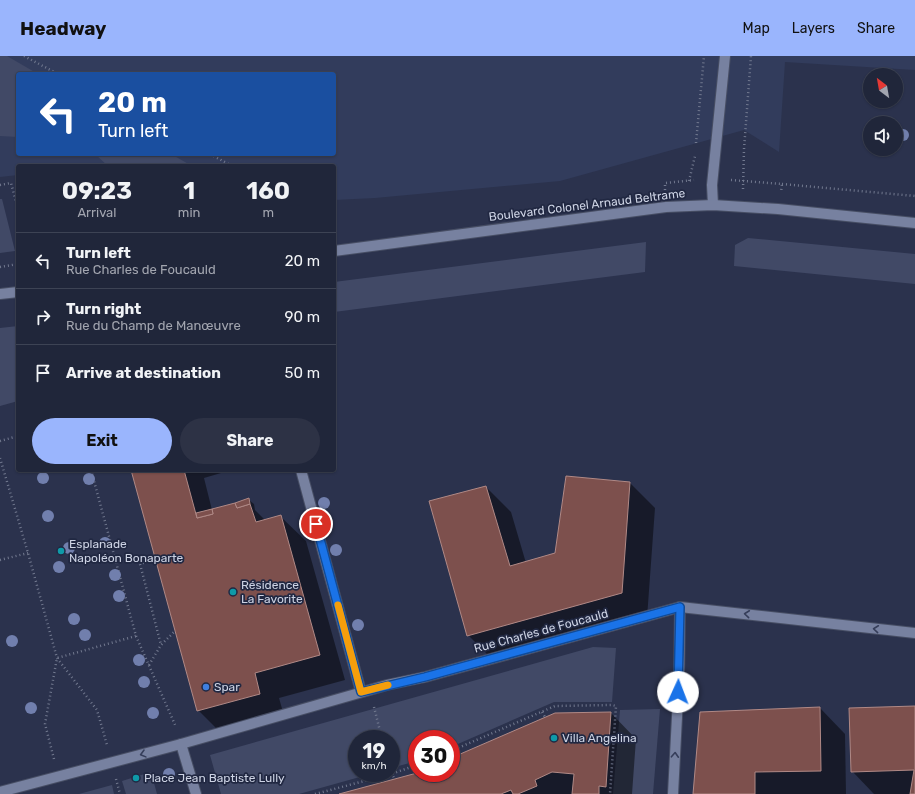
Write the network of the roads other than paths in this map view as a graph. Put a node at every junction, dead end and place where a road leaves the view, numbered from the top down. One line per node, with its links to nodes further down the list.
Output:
1 (725, 56): 2 (street)
2 (713, 205): 3 (street, Boulevard Colonel Arnaud Beltrame); 4 (street, Boulevard Colonel Arnaud Beltrame)
3 (915, 223)
4 (336, 250)
5 (16, 292): 6 (street)
6 (0, 294)
7 (302, 472): 10 (street)
8 (680, 607): 9 (street, Rue Charles de Foucauld, one-way to 8); 10 (street, Rue Charles de Foucauld); 14 (street, one-way to 8)
9 (915, 633)
10 (366, 691): 11 (street, Rue Charles de Foucauld)
11 (181, 744): 12 (street, Rue Charles de Foucauld, one-way to 12); 13 (street)
12 (0, 792)
13 (196, 794)
14 (673, 794)

